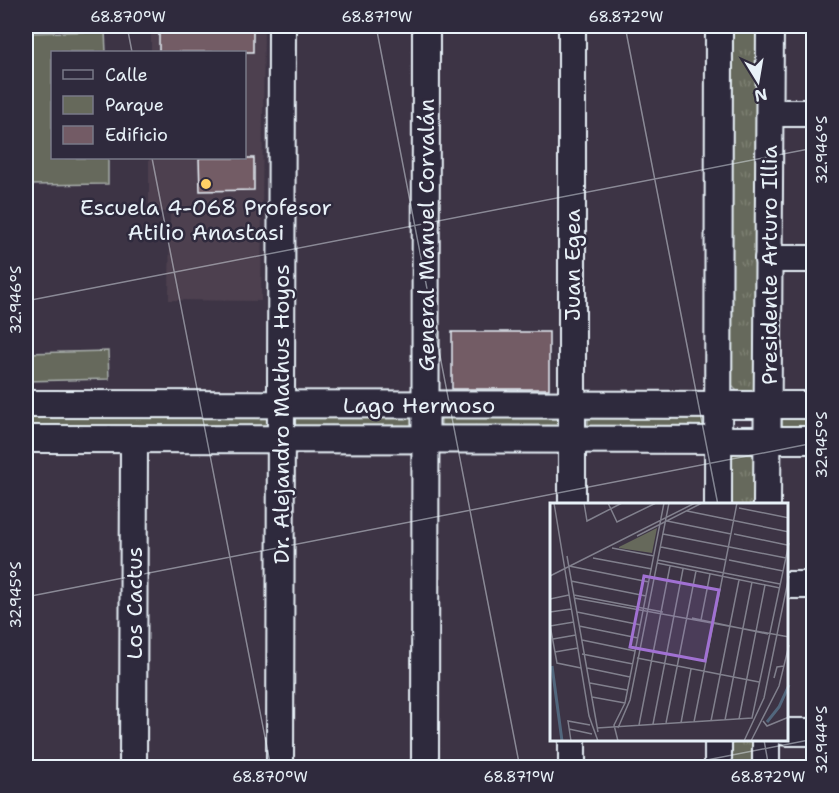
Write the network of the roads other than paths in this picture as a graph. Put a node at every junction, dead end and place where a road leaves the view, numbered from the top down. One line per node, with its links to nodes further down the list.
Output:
1 (282, 26): 11 (street, Dr. Alejandro Mathus Hoyos)
2 (426, 26): 12 (street, General Manuel Corvalán)
3 (572, 26): 13 (street, Juan Egea)
4 (719, 26): 14 (street)
5 (770, 26): 6 (street, Presidente Arturo Illia)
6 (770, 113): 7 (street); 8 (street, Presidente Arturo Illia)
7 (813, 113)
8 (768, 259): 9 (street); 15 (street, Presidente Arturo Illia)
9 (813, 259)
10 (26, 404): 11 (street, Lago Hermoso)
11 (281, 405): 12 (street, Lago Hermoso); 19 (street, Dr. Alejandro Mathus Hoyos)
12 (425, 405): 13 (street, Lago Hermoso); 20 (street, General Manuel Corvalán)
13 (572, 405): 14 (street, Lago Hermoso); 21 (street, Juan Egea)
14 (718, 405): 15 (street, Lago Hermoso); 22 (street)
15 (768, 405): 16 (street, Lago Hermoso); 23 (street, Presidente Arturo Illia)
16 (813, 405)
17 (26, 439): 18 (street, Lago Hermoso)
18 (134, 439): 19 (street, Lago Hermoso); 35 (street, Los Cactus)
19 (281, 439): 20 (street, Lago Hermoso); 36 (street, Dr. Alejandro Mathus Hoyos)
20 (426, 440): 21 (street, Lago Hermoso); 37 (street, General Manuel Corvalán)
21 (572, 440): 22 (street, Lago Hermoso); 25 (street, Juan Egea)
22 (718, 440): 23 (street, Lago Hermoso); 26 (street)
23 (767, 440): 24 (street, Lago Hermoso); 27 (street, Presidente Arturo Illia)
24 (813, 440)
25 (572, 503)
26 (718, 503)
27 (767, 503)
28 (788, 585): 29 (street)
29 (813, 585)
30 (788, 732): 31 (street)
31 (813, 732)
32 (572, 742): 38 (street)
33 (718, 742): 39 (street)
34 (766, 742): 40 (street)
35 (133, 768)
36 (280, 768)
37 (425, 768)
38 (572, 768)
39 (718, 768)
40 (766, 768)

